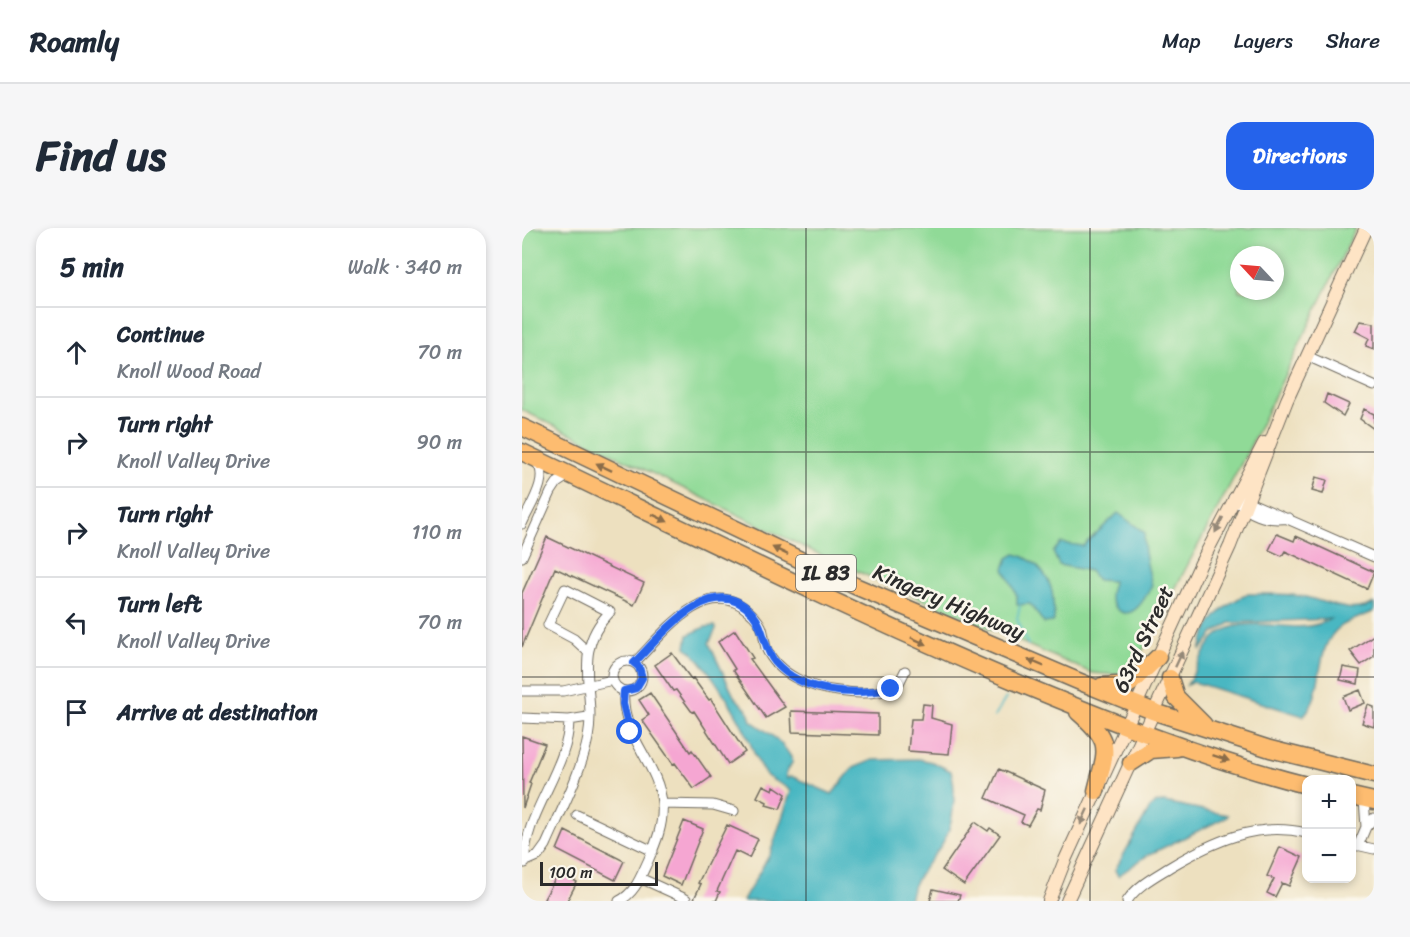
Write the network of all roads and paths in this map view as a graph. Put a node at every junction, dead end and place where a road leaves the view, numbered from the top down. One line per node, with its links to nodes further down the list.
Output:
1 (1366, 228): 2 (street, 63rd Street)
2 (1307, 356): 3 (street); 4 (street, 63rd Street)
3 (1374, 386)
4 (1287, 400): 8 (street, 63rd Street); 9 (street, 63rd Street)
5 (522, 428): 21 (highway, Kingery Highway / IL 83, one-way to 5)
6 (526, 454): 7 (highway, Kingery Highway / IL 83); 10 (street)
7 (569, 475): 11 (street); 24 (highway, Kingery Highway / IL 83, one-way to 24)
8 (1233, 498): 9 (street); 15 (street, 63rd Street, one-way to 15)
9 (1246, 504): 13 (street); 18 (street, 63rd Street, one-way to 9)
10 (522, 526): 11 (street)
11 (533, 532): 12 (street)
12 (522, 557)
13 (1374, 557)
14 (588, 652): 14 (street); 20 (street)
15 (1158, 657): 21 (highway); 25 (street, 63rd Street)
16 (634, 663): 17 (street); 19 (street); 23 (street)
17 (905, 671)
18 (1170, 678): 26 (street, 63rd Street); 31 (highway)
19 (613, 680): 20 (street); 23 (street)
20 (587, 685): 22 (street); 27 (street)
21 (1089, 685): 25 (highway, Kingery Highway / IL 83)
22 (522, 690)
23 (624, 691): 39 (street)
24 (1068, 704): 30 (highway, Kingery Highway / IL 83); 37 (highway)
25 (1136, 704): 26 (highway, Kingery Highway / IL 83); 30 (street, 63rd Street)
26 (1155, 712): 31 (highway, Kingery Highway / IL 83); 32 (street, 63rd Street)
27 (588, 717): 29 (street); 49 (street)
28 (522, 718): 29 (street)
29 (569, 720): 49 (street)
30 (1126, 726): 32 (highway, Kingery Highway / IL 83); 37 (street, 63rd Street)
31 (1209, 729): 35 (highway, Kingery Highway / IL 83)
32 (1145, 733): 33 (highway, Kingery Highway / IL 83); 34 (street, 63rd Street)
33 (1196, 750): 34 (highway); 36 (highway, Kingery Highway / IL 83, one-way to 36)
34 (1131, 763): 54 (street, 63rd Street)
35 (1374, 775)
36 (1302, 784)
37 (1096, 791): 53 (street, 63rd Street, one-way to 53)
38 (1363, 799): 43 (street)
39 (662, 804): 40 (street); 48 (street)
40 (734, 811)
41 (577, 815): 48 (street)
42 (1374, 818): 43 (street)
43 (1366, 827): 45 (street)
44 (1302, 833): 55 (street)
45 (1356, 843)
46 (1356, 845): 47 (street)
47 (1374, 849)
48 (652, 851): 50 (street)
49 (524, 863)
50 (640, 878): 51 (street); 52 (street)
51 (686, 899)
52 (619, 901)
53 (1049, 901)
54 (1067, 901)
55 (1126, 901)

